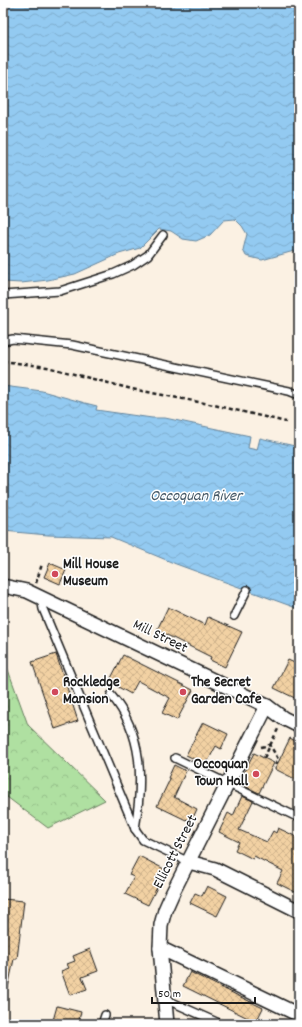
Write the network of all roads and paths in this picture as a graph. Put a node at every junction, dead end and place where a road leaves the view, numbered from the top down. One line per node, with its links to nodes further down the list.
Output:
1 (163, 235): 2 (lane)
2 (3, 295)
3 (3, 341): 5 (lane)
4 (3, 361): 6 (path)
5 (299, 395)
6 (286, 422)
7 (42, 564): 10 (path)
8 (3, 586): 10 (street, Mill Street)
9 (247, 590): 11 (lane)
10 (36, 596): 13 (street, Mill Street); 23 (lane)
11 (234, 616)
12 (111, 695): 23 (lane)
13 (267, 706): 14 (street, Mill Street); 21 (street, Ellicott Street)
14 (299, 726)
15 (276, 732): 16 (path)
16 (270, 745): 17 (path); 19 (path); 20 (path)
17 (260, 748)
18 (175, 758): 21 (lane)
19 (264, 758)
20 (274, 768)
21 (228, 784): 22 (lane); 24 (street, Ellicott Street)
22 (299, 818)
23 (135, 829): 24 (lane)
24 (189, 862): 25 (street); 26 (street, Ellicott Street)
25 (299, 911)
26 (160, 948): 27 (street, Ellicott Street); 29 (street)
27 (165, 999): 31 (street, Ellicott Street); 32 (lane)
28 (105, 1015): 30 (lane)
29 (299, 1015)
30 (102, 1024)
31 (167, 1024)
32 (221, 1024)

